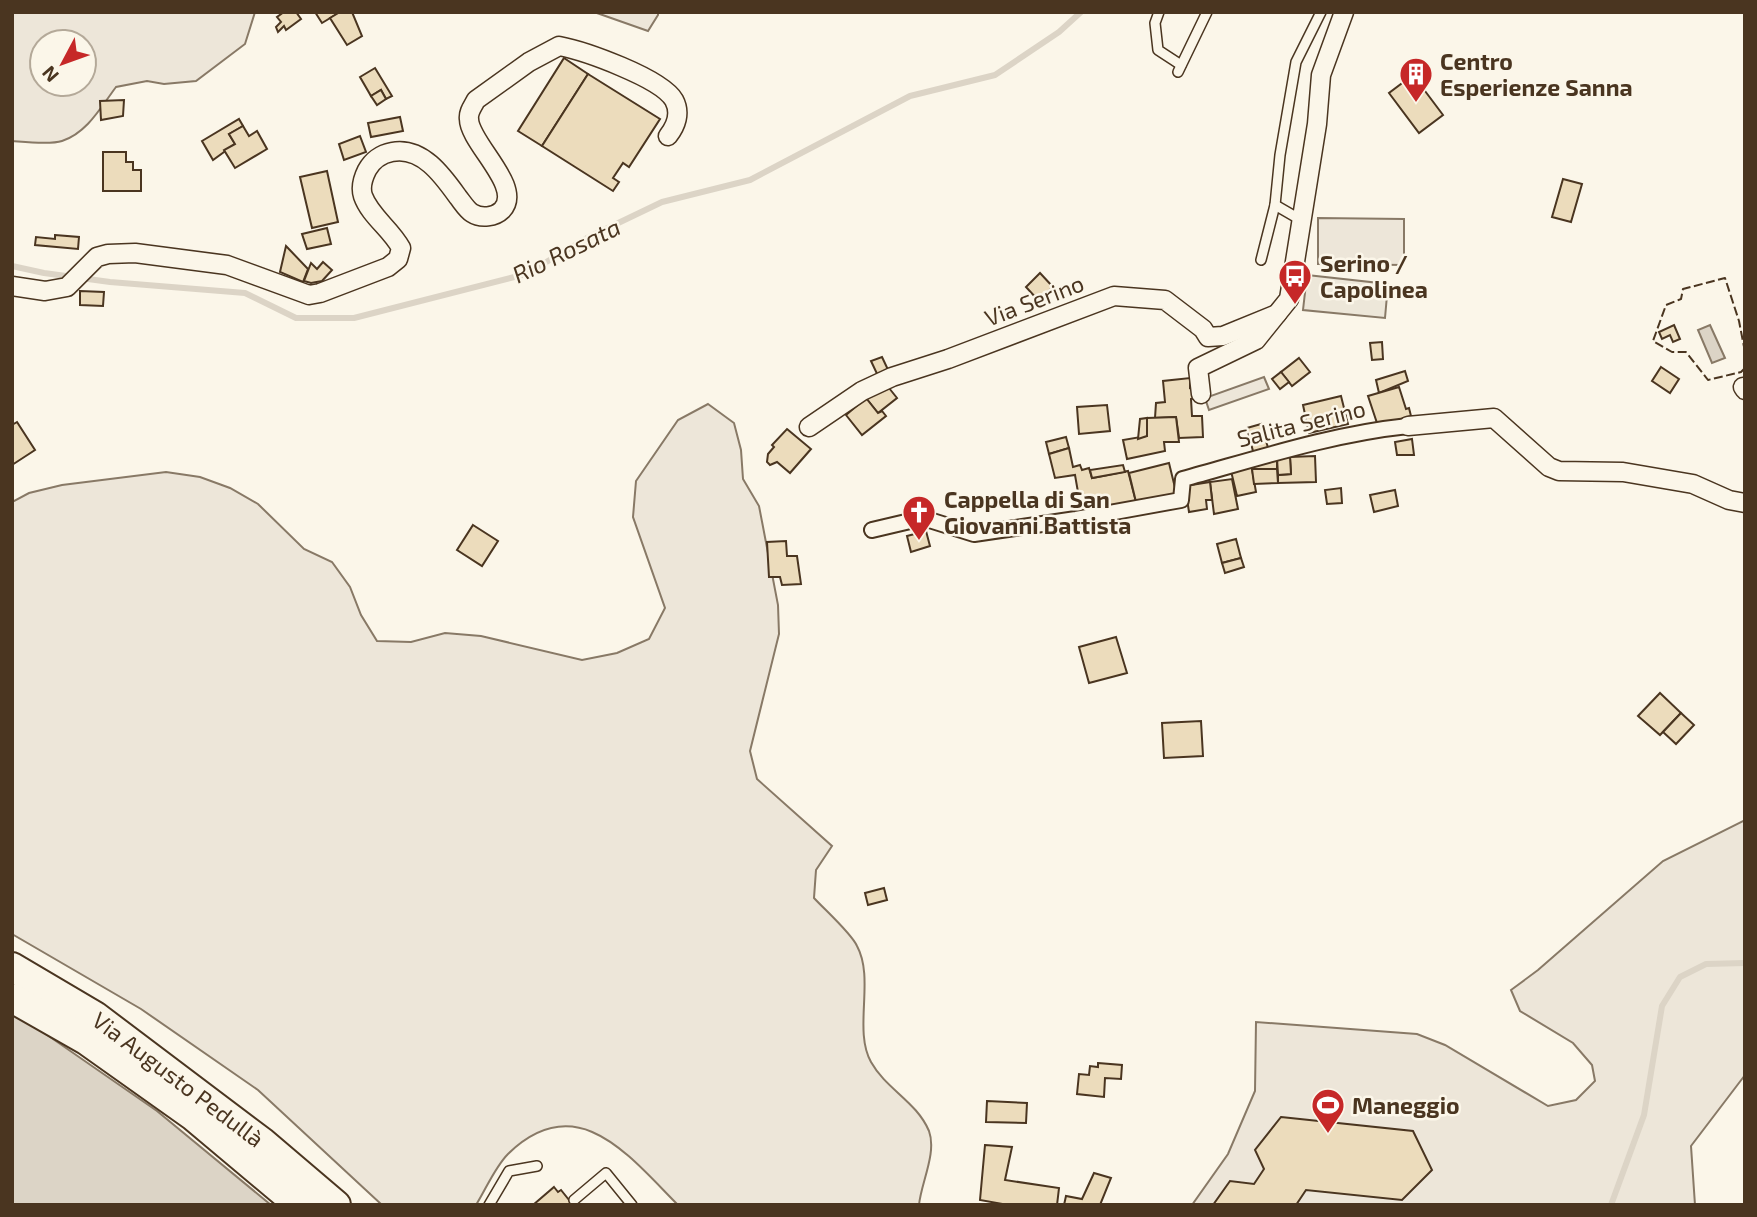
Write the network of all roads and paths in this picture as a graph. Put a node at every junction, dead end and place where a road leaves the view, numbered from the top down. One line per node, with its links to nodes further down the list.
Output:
1 (1158, 12): 2 (lane)
2 (1207, 12)
3 (1321, 12): 6 (lane)
4 (1344, 12): 7 (street)
5 (668, 136): 9 (street)
6 (1275, 205): 7 (lane); 8 (lane)
7 (1301, 220): 10 (street)
8 (1261, 260)
9 (12, 286)
10 (1277, 314): 11 (street); 13 (street, Via Serino)
11 (1201, 394)
12 (1408, 426): 14 (street, Salita Serino); 15 (street, Salita Serino)
13 (809, 427)
14 (1745, 503)
15 (872, 530)
16 (12, 967): 21 (main road, Via Augusto Pedullà)
17 (12, 998): 20 (main road, Via Augusto Pedullà)
18 (537, 1166): 22 (lane)
19 (574, 1200): 23 (lane)
20 (299, 1205)
21 (336, 1205)
22 (489, 1205)
23 (632, 1205)

